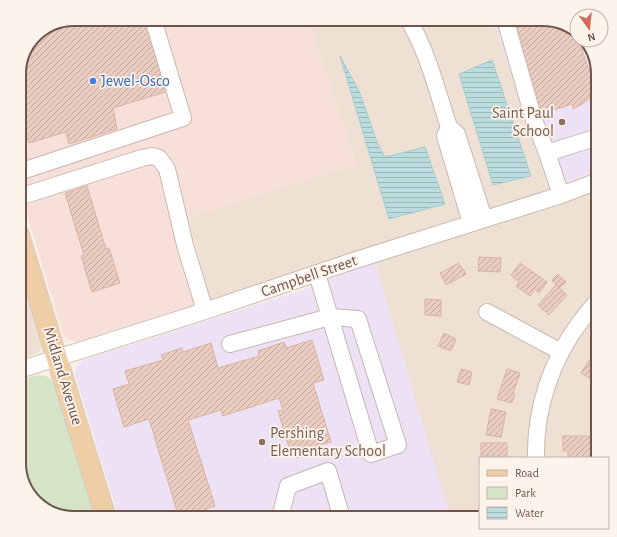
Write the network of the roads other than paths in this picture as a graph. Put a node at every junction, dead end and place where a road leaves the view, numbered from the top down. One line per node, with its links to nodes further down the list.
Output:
1 (155, 26): 6 (street)
2 (412, 26): 10 (street)
3 (507, 26): 5 (street)
4 (591, 139): 5 (street)
5 (547, 152): 9 (street)
6 (26, 170)
7 (591, 184): 9 (street, Campbell Street)
8 (26, 195): 14 (street)
9 (561, 195): 10 (street, Campbell Street)
10 (477, 221): 12 (street, Campbell Street)
11 (26, 257): 19 (main road, Midland Avenue)
12 (317, 274): 14 (street, Campbell Street); 16 (street)
13 (591, 310): 18 (street)
14 (205, 311): 19 (street, Campbell Street)
15 (487, 312): 18 (street)
16 (330, 317): 16 (street); 17 (street)
17 (230, 344)
18 (561, 352): 21 (street)
19 (58, 358): 20 (street, Campbell Street); 22 (main road, Midland Avenue)
20 (26, 368)
21 (536, 457)
22 (104, 511)
23 (282, 511): 24 (street)
24 (340, 511)

